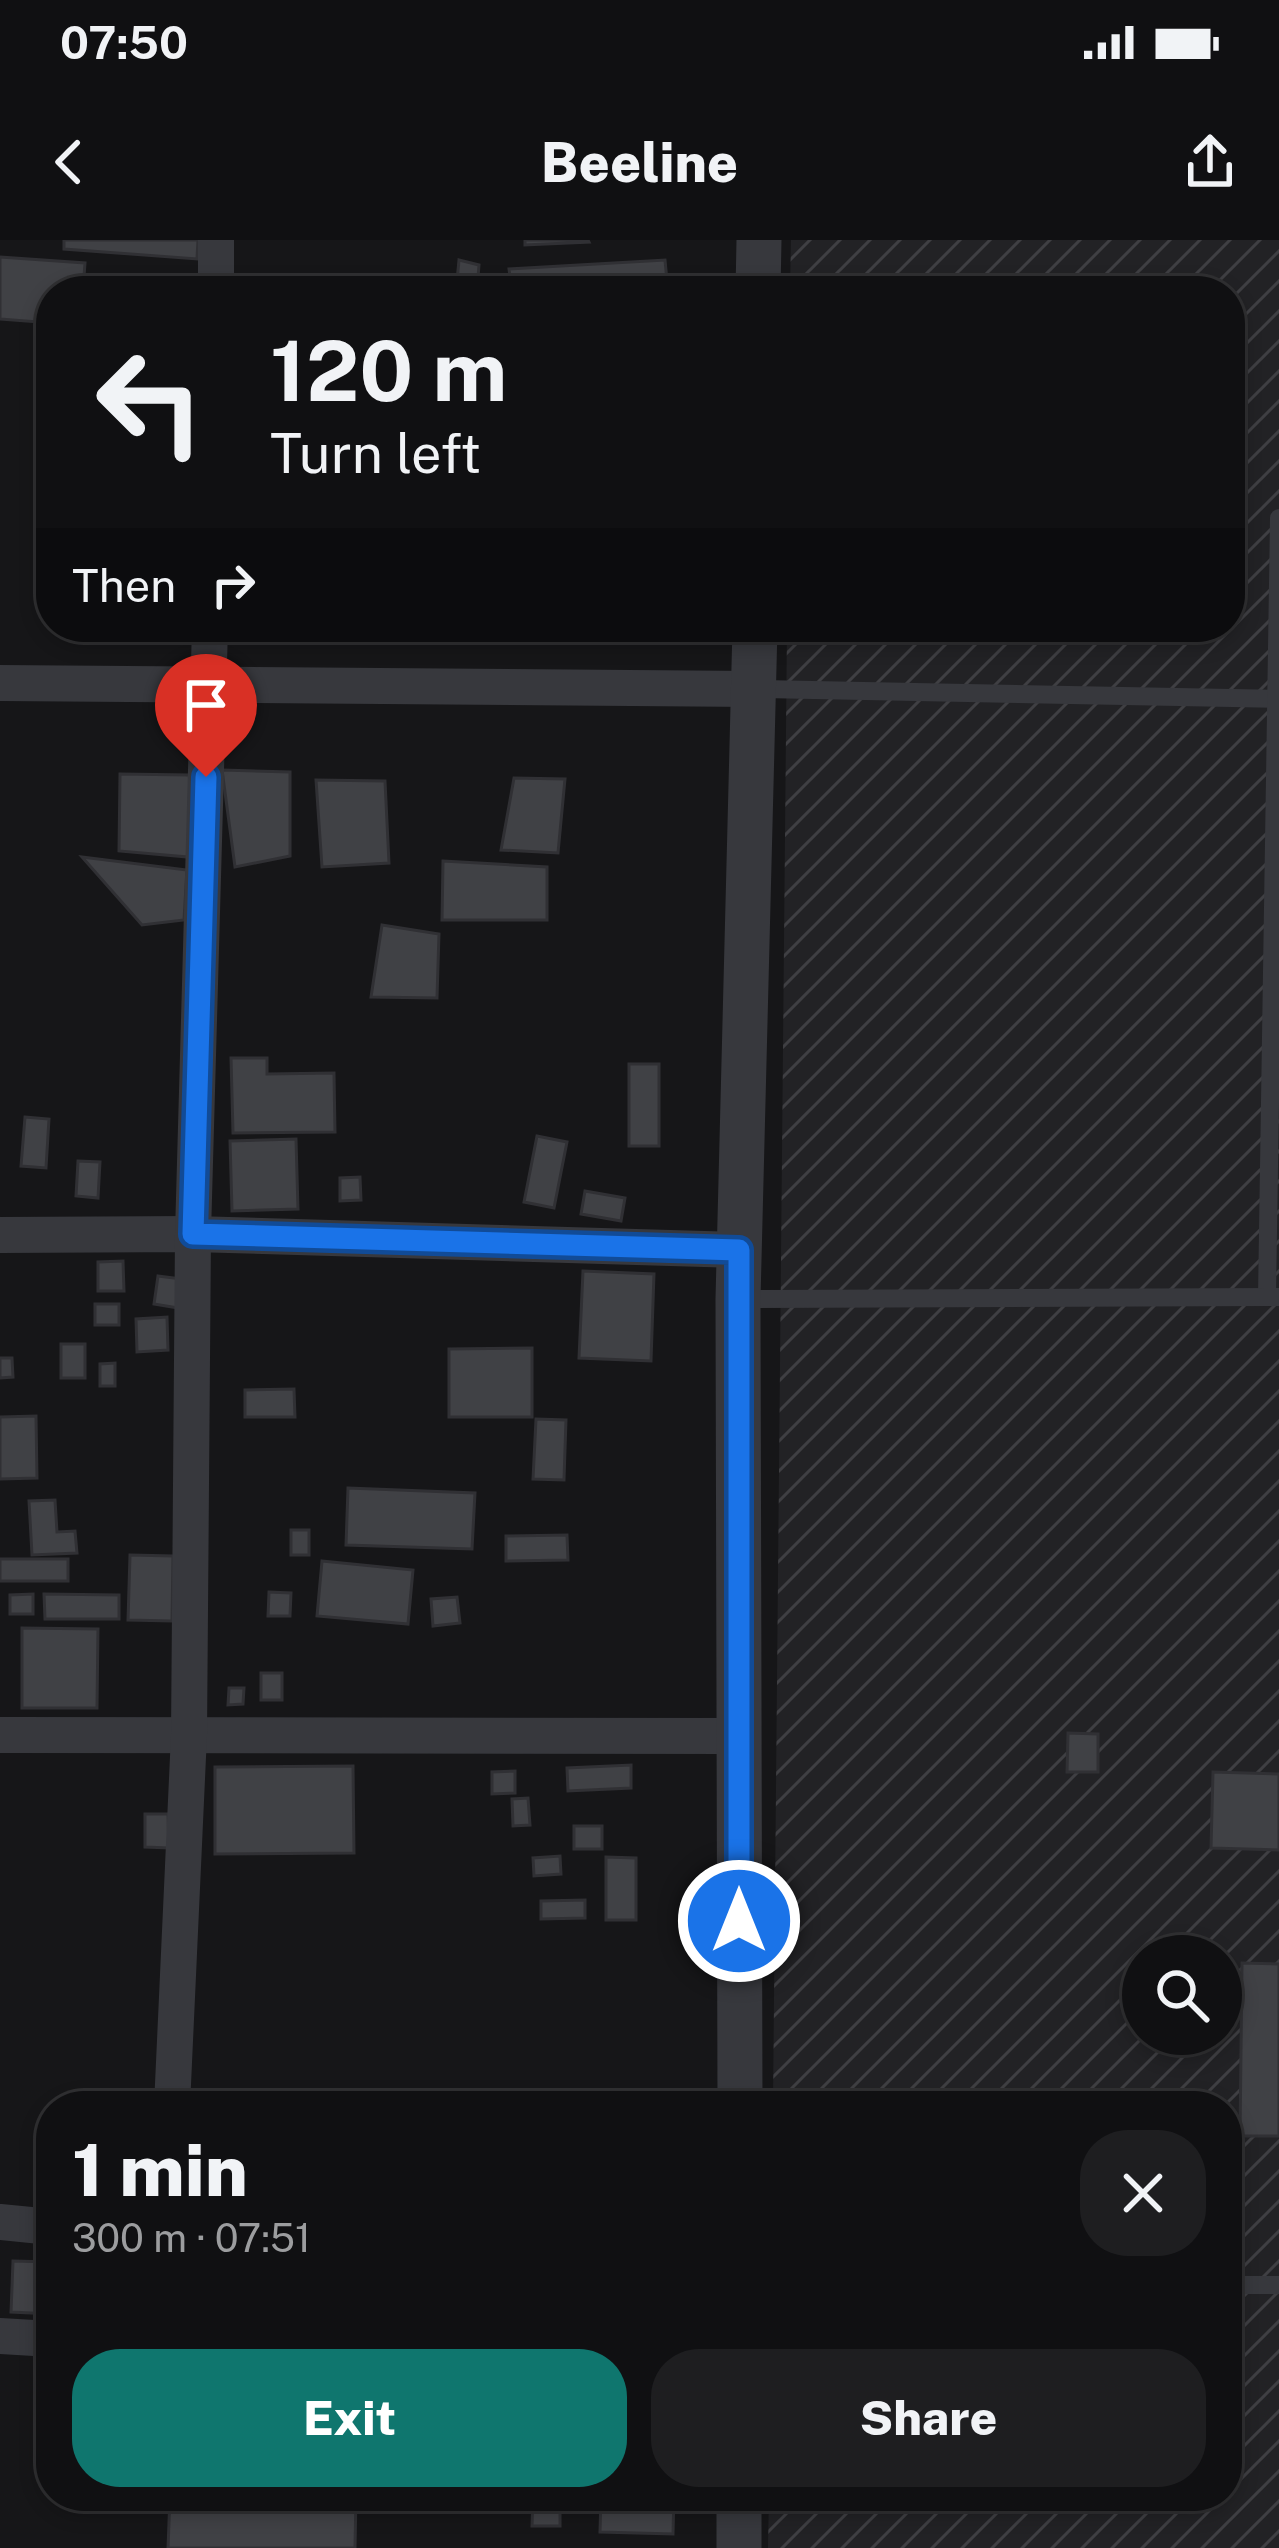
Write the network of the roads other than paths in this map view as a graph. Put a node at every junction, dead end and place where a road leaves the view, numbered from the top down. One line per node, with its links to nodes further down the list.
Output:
1 (217, 240): 3 (street)
2 (759, 240): 4 (street)
3 (216, 276)
4 (758, 276)
5 (1279, 518): 11 (lane)
6 (210, 642): 9 (street)
7 (754, 642): 10 (street)
8 (0, 683): 9 (street)
9 (209, 686): 10 (street); 12 (street)
10 (754, 689): 11 (lane); 14 (street)
11 (1277, 699): 15 (lane)
12 (193, 1234): 13 (street); 14 (street); 18 (street)
13 (0, 1235)
14 (739, 1250): 16 (street)
15 (1273, 1298): 16 (lane)
16 (738, 1299): 19 (street)
17 (0, 1735): 18 (street)
18 (189, 1735): 19 (street); 20 (street)
19 (739, 1736): 21 (street)
20 (173, 2091)
21 (740, 2091)
22 (0, 2222): 23 (street)
23 (36, 2226)
24 (1242, 2285): 25 (lane)
25 (1279, 2285)
26 (0, 2336): 27 (street)
27 (36, 2338)
28 (740, 2511): 29 (street)
29 (739, 2548)

